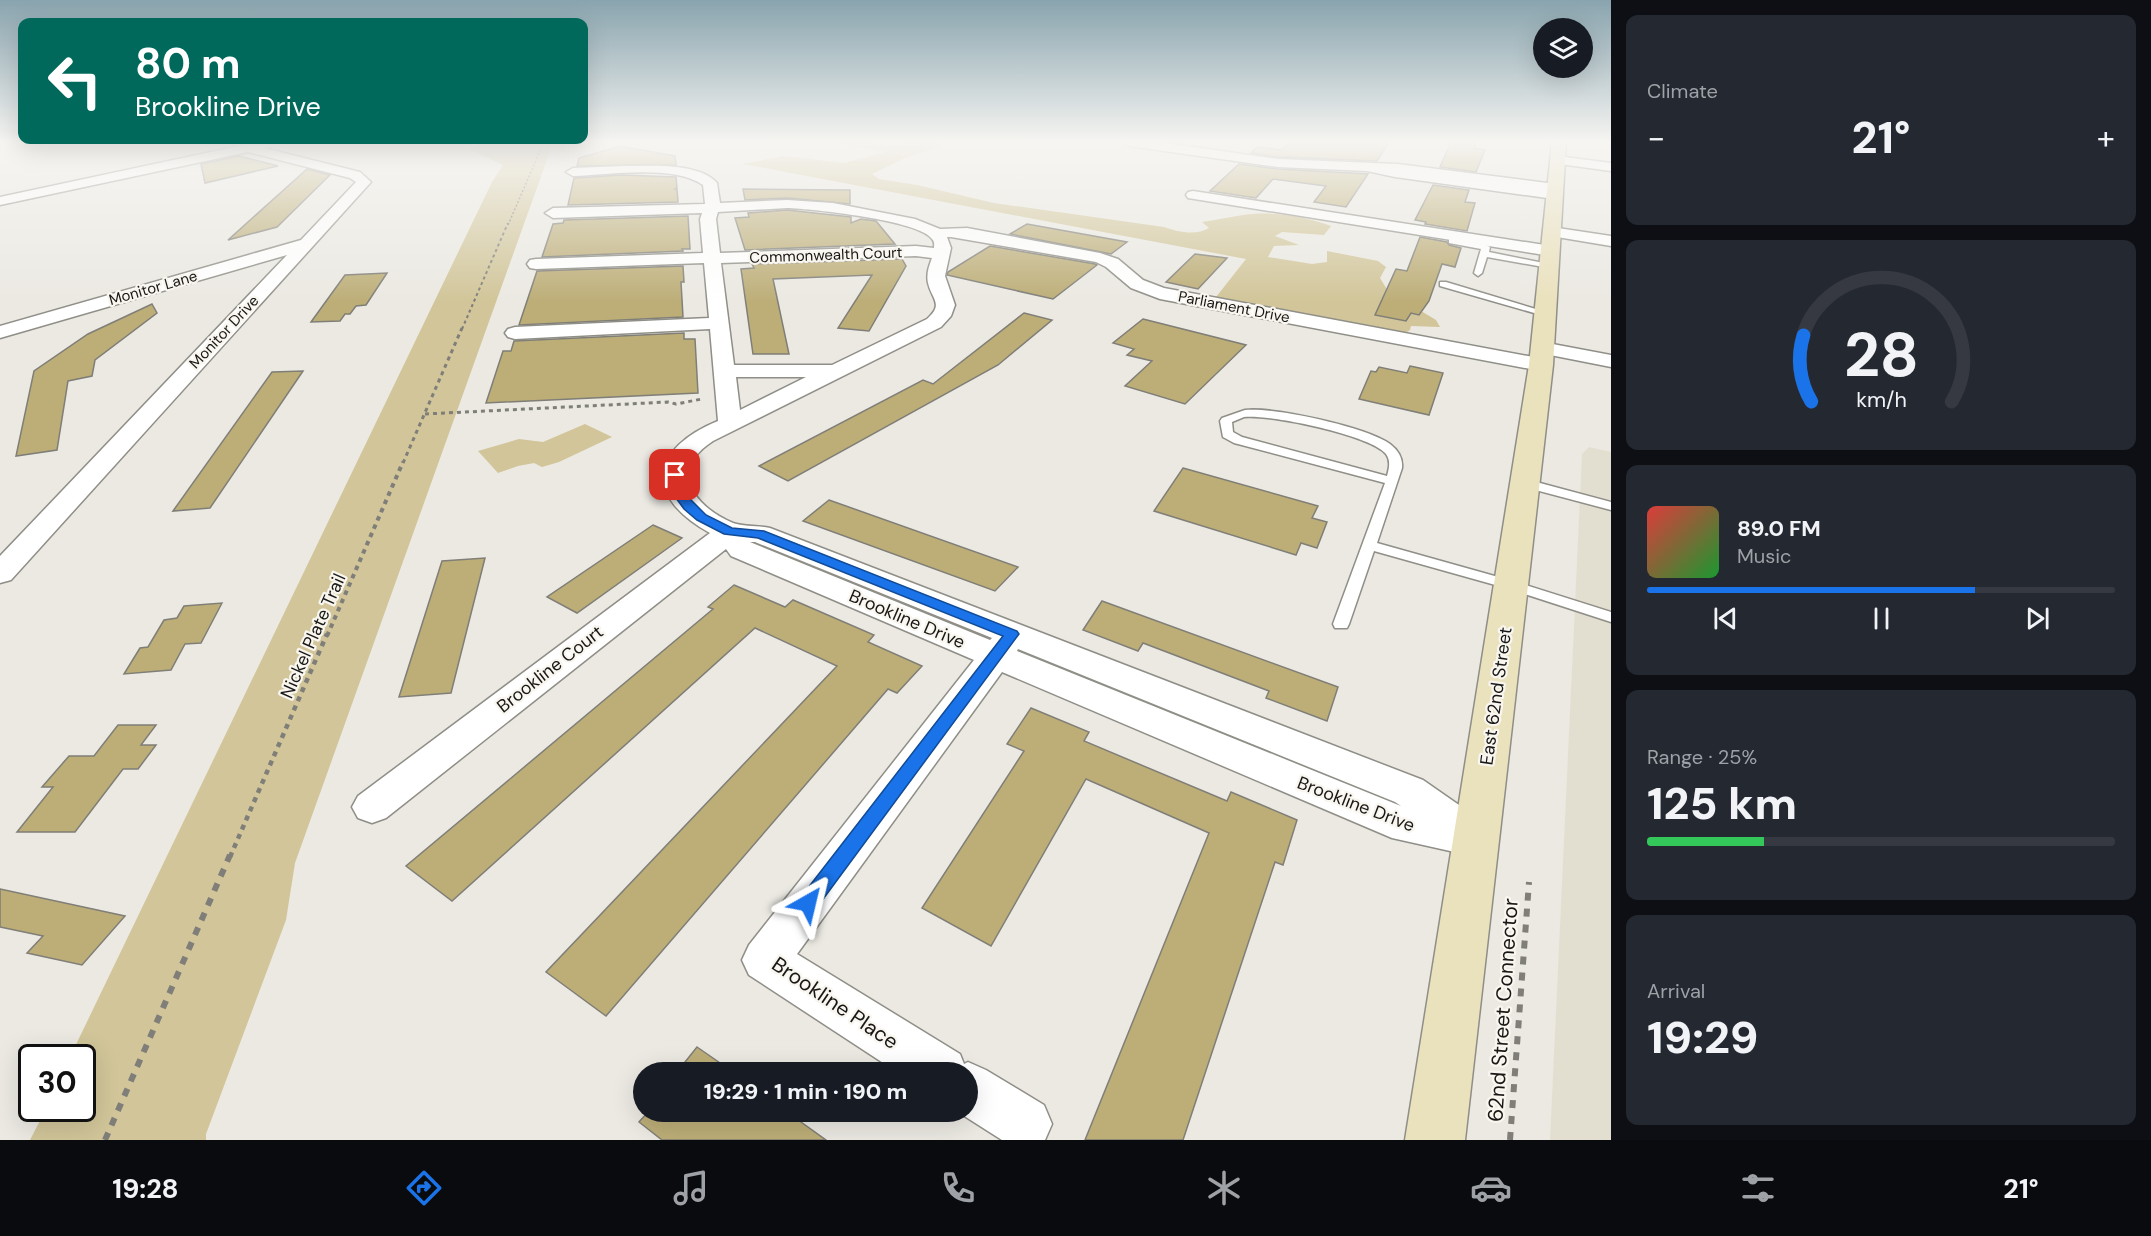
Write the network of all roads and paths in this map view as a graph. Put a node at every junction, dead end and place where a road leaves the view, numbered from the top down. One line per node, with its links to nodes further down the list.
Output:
1 (27, 195): 7 (street)
2 (352, 195): 12 (street, Monitor Drive)
3 (520, 195): 29 (path, Nickel Plate Trail)
4 (711, 195): 8 (street)
5 (1194, 195): 14 (street)
6 (1554, 195): 14 (street, East 62nd Street)
7 (0, 201)
8 (712, 208): 9 (street); 13 (street); 16 (street)
9 (553, 213)
10 (1452, 241): 15 (lane)
11 (1611, 241): 14 (street)
12 (306, 244): 22 (street, Monitor Lane); 36 (street, Monitor Drive)
13 (938, 244): 16 (street, Commonwealth Court); 24 (street, Parliament Drive); 26 (street)
14 (1550, 249): 15 (lane); 20 (street, East 62nd Street)
15 (1484, 254): 18 (lane)
16 (713, 259): 17 (street); 21 (street)
17 (536, 264)
18 (1478, 273)
19 (1443, 284): 20 (lane)
20 (1544, 313): 24 (street, East 62nd Street)
21 (720, 323): 23 (street); 27 (street)
22 (0, 332)
23 (515, 333)
24 (1541, 357): 25 (street, Parliament Drive); 32 (street, East 62nd Street)
25 (1611, 361)
26 (836, 371): 27 (street); 30 (street)
27 (724, 372): 28 (street)
28 (727, 394): 29 (path); 30 (street)
29 (425, 414): 47 (path, Nickel Plate Trail)
30 (730, 424): 34 (street, Brookline Drive)
31 (1391, 482): 31 (lane); 35 (lane)
32 (1525, 483): 33 (lane); 37 (street, East 62nd Street)
33 (1611, 506)
34 (729, 532): 40 (street, Brookline Drive); 41 (street, Brookline Court)
35 (1370, 545): 37 (lane); 39 (lane)
36 (0, 574)
37 (1511, 585): 38 (lane); 42 (street, East 62nd Street)
38 (1611, 617)
39 (1341, 624)
40 (1004, 645): 42 (street, Brookline Drive); 44 (street, Brookline Place)
41 (372, 807)
42 (1477, 840): 48 (street, East 62nd Street)
43 (1529, 882): 49 (path, 62nd Street Connector)
44 (926, 1062)
45 (978, 1094): 46 (street)
46 (1025, 1124)
47 (105, 1140)
48 (1435, 1140)
49 (1510, 1140)

